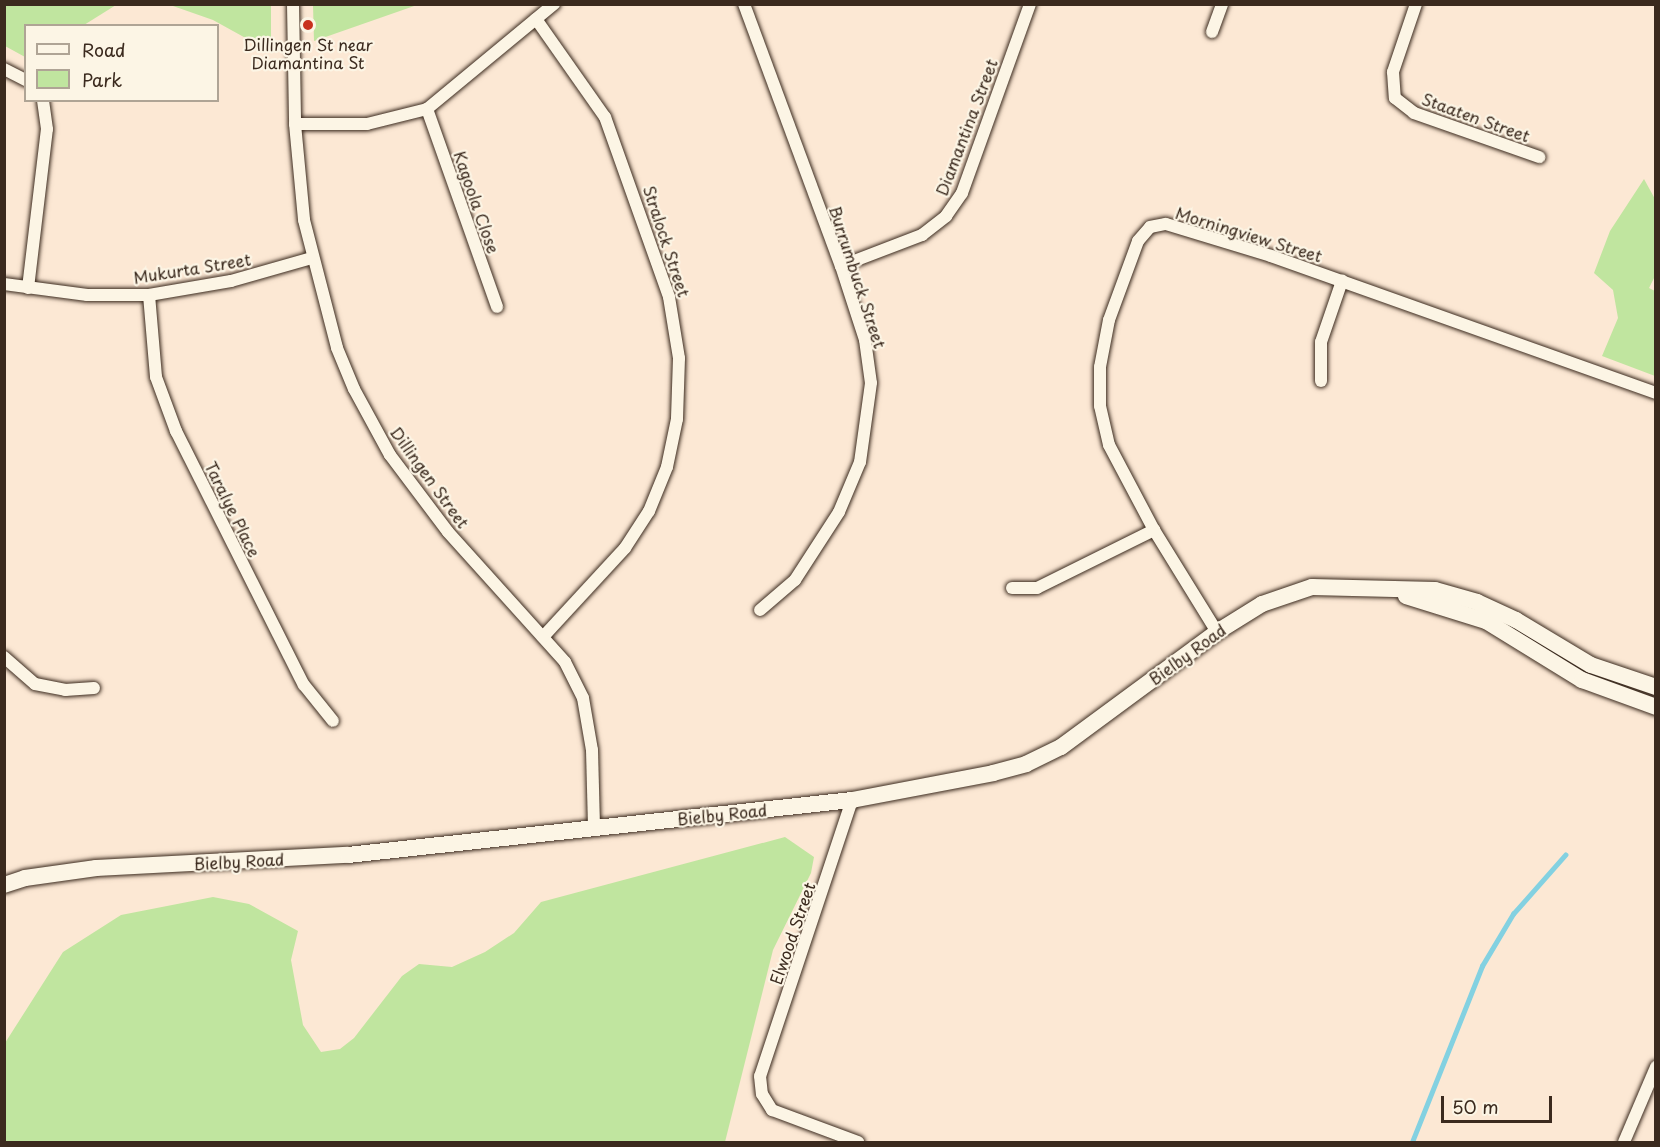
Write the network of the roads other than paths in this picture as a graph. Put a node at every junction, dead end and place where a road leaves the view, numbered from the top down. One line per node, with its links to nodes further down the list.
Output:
1 (292, 4): 13 (street, Dillingen Street)
2 (554, 4): 7 (street)
3 (744, 4): 16 (street, Burrumbuck Street)
4 (1030, 4): 16 (street, Diamantina Street)
5 (1222, 4): 8 (street)
6 (1416, 4): 14 (street, Staaten Street)
7 (536, 18): 12 (street); 29 (street, Stralock Street)
8 (1212, 32)
9 (4, 69): 10 (street)
10 (24, 79)
11 (43, 102): 19 (street)
12 (427, 109): 13 (street); 21 (street, Kagoola Close)
13 (295, 124): 15 (street, Dillingen Street)
14 (1539, 158)
15 (312, 258): 20 (street, Mukurta Street); 29 (street, Dillingen Street)
16 (841, 266): 27 (street, Burrumbuck Street)
17 (1342, 281): 22 (street); 23 (street, Morningview Street); 24 (street, Morningview Street)
18 (4, 284): 19 (street, Mukurta Street)
19 (28, 288): 20 (street, Mukurta Street)
20 (149, 295): 34 (street, Taralye Place)
21 (496, 307)
22 (1321, 381)
23 (1656, 393)
24 (1154, 530): 25 (street); 28 (street, Morningview Street)
25 (1012, 588)
26 (1387, 590): 28 (street, Bielby Road); 32 (street, Bielby Road); 33 (street, Bielby Road)
27 (760, 610)
28 (1217, 632): 35 (street, Bielby Road)
29 (543, 637): 36 (street, Dillingen Street)
30 (4, 657): 31 (street)
31 (94, 687)
32 (1656, 687)
33 (1656, 707)
34 (333, 721)
35 (852, 800): 36 (street, Bielby Road); 39 (street, Elwood Street)
36 (594, 828): 37 (street, Bielby Road)
37 (4, 885)
38 (1656, 1067): 40 (street)
39 (858, 1143)
40 (1624, 1143)

